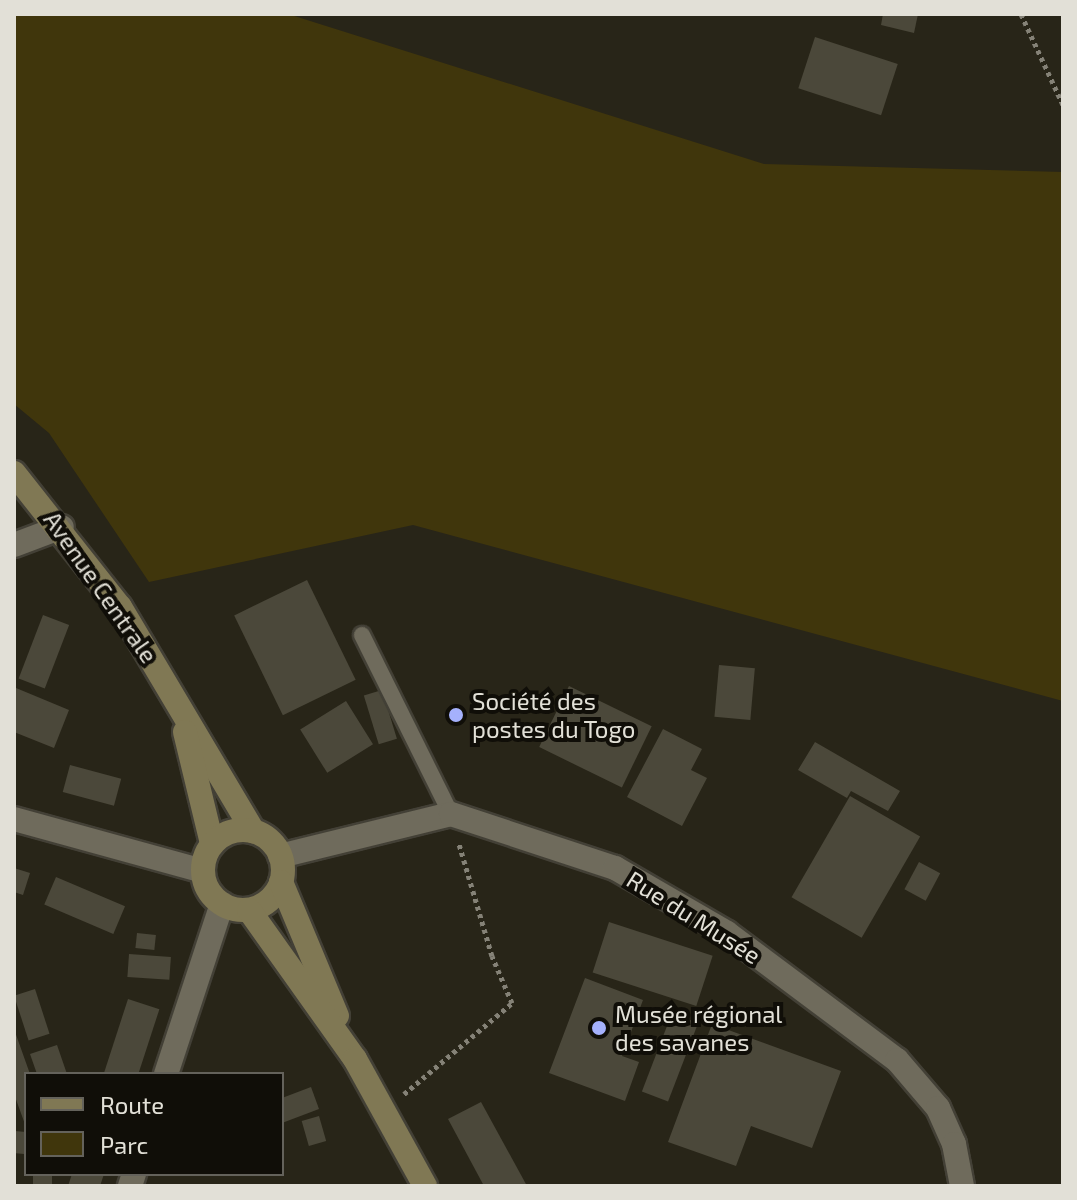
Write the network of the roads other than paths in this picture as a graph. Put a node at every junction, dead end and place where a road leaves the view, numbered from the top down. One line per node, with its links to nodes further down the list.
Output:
1 (14, 473): 2 (main road, Avenue Centrale)
2 (62, 527): 3 (street); 5 (main road, Avenue Centrale)
3 (14, 545)
4 (362, 635): 6 (lane)
5 (179, 706): 8 (main road, Avenue Centrale); 9 (main road, Avenue Centrale)
6 (451, 814): 10 (street); 18 (street, Rue du Musée)
7 (14, 819): 11 (street)
8 (253, 831): 9 (main road); 10 (main road)
9 (212, 844): 11 (main road)
10 (280, 856): 12 (main road)
11 (203, 871): 13 (main road)
12 (281, 882): 14 (main road); 15 (main road)
13 (222, 904): 14 (main road); 16 (street)
14 (249, 910): 15 (main road)
15 (355, 1059): 17 (main road)
16 (167, 1072)
17 (425, 1186)
18 (962, 1186)

